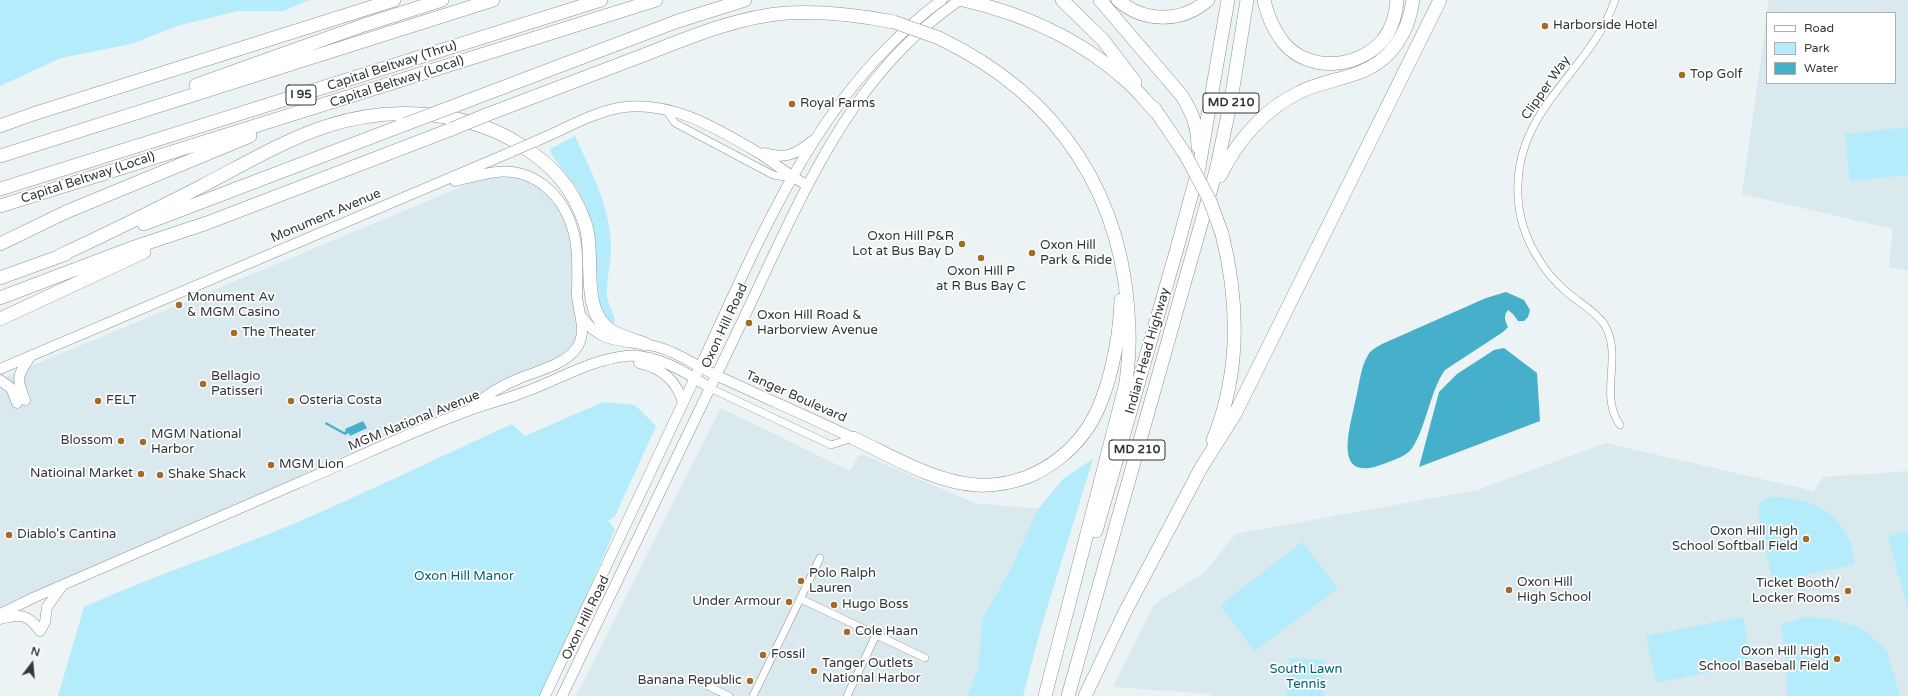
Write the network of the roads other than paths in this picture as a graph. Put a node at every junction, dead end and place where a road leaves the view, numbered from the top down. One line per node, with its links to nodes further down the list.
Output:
1 (394, 0): 23 (highway)
2 (442, 0): 28 (highway)
3 (493, 0): 28 (highway, I 95)
4 (601, 0): 35 (highway, Capital Beltway (Thru) / I 95)
5 (656, 0): 21 (highway, Capital Beltway (Local) / I 95)
6 (745, 0): 43 (highway, bridge)
7 (942, 0): 27 (main road, Oxon Hill Road)
8 (960, 0): 33 (main road, Oxon Hill Road)
9 (964, 0): 24 (highway)
10 (1062, 0): 24 (highway)
11 (1100, 0): 31 (highway)
12 (1118, 0): 13 (highway)
13 (1208, 0)
14 (1228, 0): 31 (highway, Indian Head Highway / MD 210)
15 (1247, 0): 37 (highway, Indian Head Highway / MD 210)
16 (1264, 0): 17 (highway)
17 (1397, 0)
18 (1413, 0): 37 (highway)
19 (1440, 0): 61 (highway)
20 (1615, 0): 59 (street, Clipper Way)
21 (331, 103): 34 (highway); 38 (highway, Capital Beltway (Local) / I 95)
22 (666, 110): 29 (main road, Monument Avenue); 32 (street, Monument Avenue); 36 (main road, Monument Avenue, bridge)
23 (33, 114): 25 (highway); 26 (highway)
24 (1158, 114): 61 (highway, bridge)
25 (0, 122)
26 (0, 126)
27 (817, 135): 29 (main road); 32 (main road, Oxon Hill Road)
28 (27, 148): 30 (highway, I 95)
29 (755, 151): 32 (main road, Monument Avenue)
30 (0, 156)
31 (1199, 166): 75 (highway, Indian Head Highway / MD 210)
32 (792, 178): 33 (main road, Monument Avenue); 51 (main road, Oxon Hill Road)
33 (807, 185): 53 (main road, Oxon Hill Road)
34 (124, 186): 40 (highway); 41 (highway)
35 (0, 189)
36 (422, 190): 46 (main road); 49 (main road, Monument Avenue)
37 (1206, 205): 76 (highway, Indian Head Highway / MD 210)
38 (0, 206)
39 (207, 223): 42 (highway, bridge); 45 (highway); 47 (highway)
40 (0, 244)
41 (0, 251)
42 (1120, 252): 60 (highway); 75 (highway)
43 (59, 256): 44 (highway); 48 (highway)
44 (0, 278)
45 (0, 298)
46 (582, 318): 48 (main road); 58 (main road)
47 (0, 319)
48 (645, 344): 51 (main road)
49 (30, 357): 52 (main road, Monument Avenue); 55 (main road)
50 (607, 359): 54 (main road, MGM National Avenue); 57 (main road); 58 (main road, MGM National Avenue)
51 (700, 367): 53 (main road); 54 (main road, Oxon Hill Road)
52 (0, 369)
53 (716, 376): 56 (main road, Oxon Hill Road); 60 (main road, Tanger Boulevard)
54 (695, 378): 56 (main road, MGM National Avenue); 57 (main road, Oxon Hill Road)
55 (0, 380)
56 (710, 388): 60 (street, Tanger Boulevard); 71 (main road, Oxon Hill Road)
57 (683, 403): 70 (main road, Oxon Hill Road)
58 (470, 410): 63 (main road, MGM National Avenue)
59 (1620, 425)
60 (853, 438)
61 (1201, 468): 77 (highway)
62 (820, 558): 64 (street)
63 (64, 584): 65 (main road, MGM National Avenue); 66 (main road)
64 (801, 599): 67 (street); 73 (street)
65 (0, 614)
66 (0, 619)
67 (876, 635): 68 (street); 74 (street)
68 (925, 658)
69 (710, 687): 72 (street)
70 (545, 696)
71 (562, 696)
72 (729, 696)
73 (753, 696)
74 (847, 696)
75 (1045, 696)
76 (1068, 696)
77 (1085, 696)

